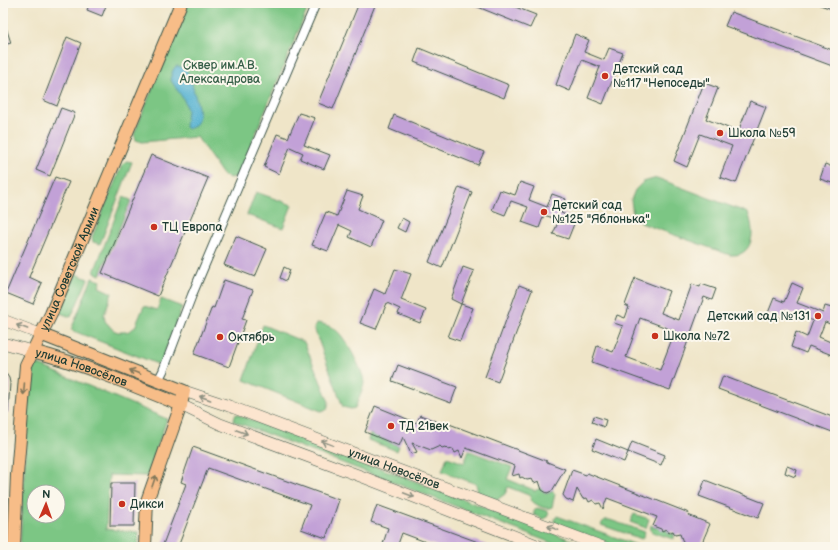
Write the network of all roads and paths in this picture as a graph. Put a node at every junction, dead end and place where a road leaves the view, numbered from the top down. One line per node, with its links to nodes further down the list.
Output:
1 (180, 3): 4 (main road, улица Советской Армии)
2 (316, 3): 7 (street)
3 (3, 320): 4 (main road, улица Новосёлов, one-way to 3)
4 (40, 334): 6 (main road, улица Советской Армии); 7 (main road, улица Новосёлов, one-way to 4)
5 (3, 343): 6 (main road, улица Новосёлов)
6 (32, 351): 9 (main road, улица Новосёлов); 10 (main road, улица Советской Армии, one-way to 10)
7 (158, 381): 8 (main road, улица Новосёлов)
8 (184, 391): 9 (main road); 13 (main road, улица Новосёлов, one-way to 8)
9 (180, 405): 11 (main road, one-way to 9); 12 (main road, улица Новосёлов, one-way to 12)
10 (14, 547)
11 (145, 547)
12 (542, 547)
13 (603, 547)

